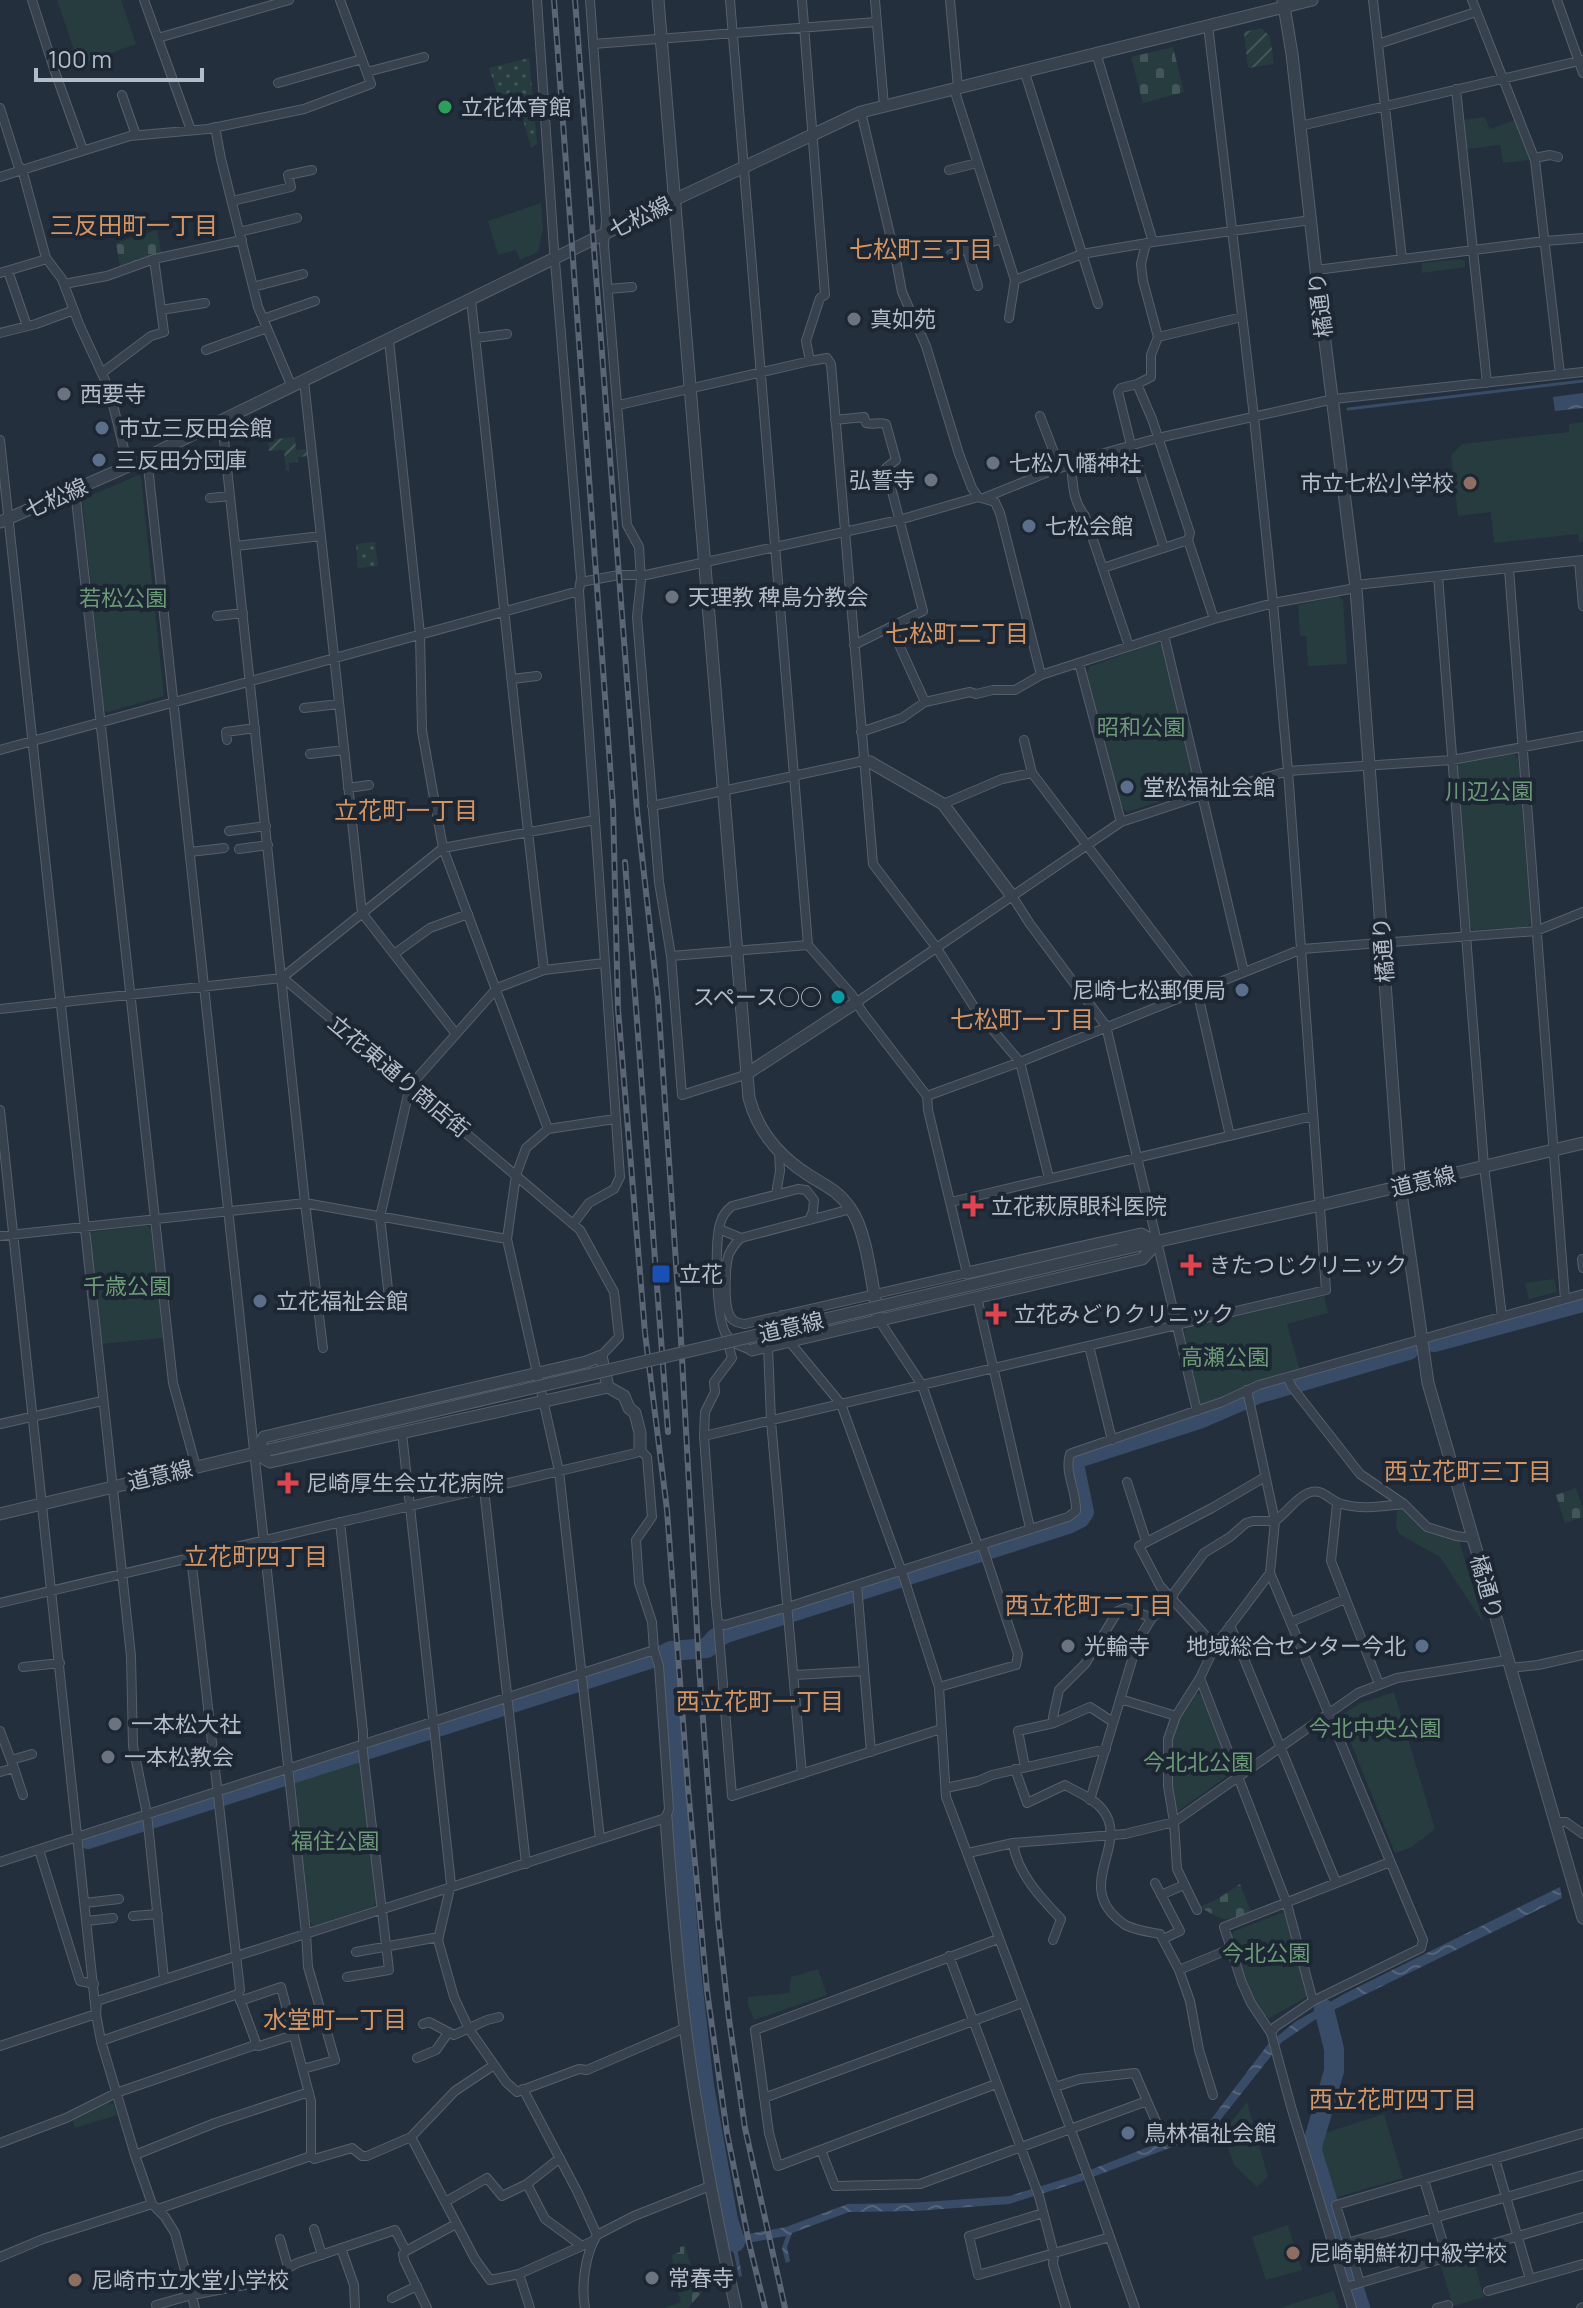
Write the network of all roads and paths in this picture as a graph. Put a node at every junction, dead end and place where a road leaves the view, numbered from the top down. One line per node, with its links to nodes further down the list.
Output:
1 (32, 0): 47 (street)
2 (289, 0): 22 (street)
3 (340, 0): 29 (street)
4 (537, 0): 73 (street)
5 (590, 0): 24 (street)
6 (658, 0): 23 (street)
7 (730, 0): 21 (street)
8 (802, 0): 20 (street)
9 (875, 0): 18 (street)
10 (950, 0): 35 (street)
11 (1312, 0): 16 (street, 七松線)
12 (1373, 0): 25 (street)
13 (1472, 0): 17 (street)
14 (1557, 0): 28 (street)
15 (147, 1): 22 (street)
16 (1284, 4): 19 (street, 七松線); 42 (street, 橘通り)
17 (1476, 12): 25 (street); 33 (street)
18 (876, 22): 20 (street); 39 (street)
19 (1208, 25): 26 (street, 七松線); 60 (street)
20 (804, 28): 21 (street); 46 (street)
21 (733, 34): 23 (street); 51 (street)
22 (158, 38): 44 (street)
23 (661, 39): 24 (street); 56 (street)
24 (593, 44): 61 (street)
25 (1378, 44): 38 (street)
26 (1096, 53): 30 (street, 七松線); 66 (street)
27 (424, 57): 31 (street)
28 (1579, 58): 32 (street); 33 (street)
29 (362, 59): 31 (street); 34 (street)
30 (1024, 70): 35 (street, 七松線); 70 (street)
31 (367, 72): 43 (street)
32 (1583, 73)
33 (1502, 78): 36 (street); 49 (street)
34 (278, 83)
35 (956, 88): 39 (street, 七松線); 50 (street)
36 (1456, 89): 38 (street); 68 (street)
37 (122, 95): 45 (street)
38 (1384, 105): 42 (street); 74 (street)
39 (884, 106): 41 (street, 七松線)
40 (0, 108): 52 (street)
41 (861, 112): 46 (street, 七松線); 126 (street)
42 (1300, 126): 59 (street, 橘通り)
43 (215, 127): 44 (street); 57 (street)
44 (191, 130): 45 (street)
45 (136, 135): 47 (street)
46 (813, 135): 51 (street, 七松線); 101 (street)
47 (83, 150): 52 (street)
48 (1558, 157): 49 (street)
49 (1534, 158): 65 (street)
50 (977, 163): 54 (street); 64 (street)
51 (744, 167): 56 (street, 七松線); 104 (street)
52 (22, 169): 55 (street); 71 (street)
53 (312, 170): 57 (street)
54 (949, 170)
55 (0, 177)
56 (674, 200): 61 (street, 七松線); 109 (street)
57 (232, 201): 62 (street)
58 (297, 218): 62 (street)
59 (1311, 220): 60 (street); 75 (street, 橘通り)
60 (1232, 230): 66 (street); 90 (street)
61 (605, 235): 73 (street, 七松線); 83 (street)
62 (240, 236): 72 (street); 81 (street)
63 (1583, 238): 65 (street)
64 (1002, 239): 67 (street); 78 (street)
65 (1545, 241): 68 (street); 105 (street)
66 (1150, 242): 70 (street); 97 (street)
67 (967, 249): 69 (street); 80 (street)
68 (1474, 250): 74 (street); 106 (street)
69 (951, 254)
70 (1082, 254): 78 (street); 87 (street)
71 (47, 259): 76 (street); 79 (street)
72 (154, 259): 79 (street); 89 (street)
73 (555, 259): 84 (street, 七松線); 141 (street)
74 (1402, 259): 75 (street)
75 (1316, 270): 110 (street, 橘通り)
76 (4, 272): 93 (street)
77 (303, 274): 81 (street)
78 (1015, 280): 91 (street)
79 (64, 284): 88 (street)
80 (978, 286)
81 (253, 287): 92 (street)
82 (632, 287): 83 (street)
83 (608, 289): 111 (street)
84 (471, 300): 98 (street); 99 (street, 七松線)
85 (315, 301): 92 (street)
86 (205, 303): 89 (street)
87 (1098, 304)
88 (74, 310): 93 (street); 102 (street)
89 (161, 310): 102 (street)
90 (1242, 317): 97 (street); 113 (street)
91 (1009, 318)
92 (263, 319): 94 (street)
93 (27, 326): 95 (street)
94 (267, 328): 100 (street); 107 (street)
95 (0, 333)
96 (507, 334): 98 (street)
97 (1158, 337): 108 (street)
98 (475, 338): 145 (street)
99 (389, 340): 107 (street, 七松線); 150 (street)
100 (206, 350)
101 (810, 361): 104 (street); 114 (street)
102 (103, 372): 121 (street)
103 (1583, 372): 105 (street)
104 (761, 374): 109 (street); 133 (street)
105 (1560, 374): 106 (street)
106 (1487, 383): 110 (street)
107 (298, 384): 115 (street, 七松線); 130 (street)
108 (1137, 384): 116 (street); 118 (street)
109 (690, 389): 111 (street); 136 (street)
110 (1334, 399): 113 (street); 142 (street, 橘通り)
111 (619, 405): 139 (street)
112 (1040, 416): 122 (street)
113 (1254, 417): 116 (street); 143 (street)
114 (835, 420): 128 (street); 129 (street)
115 (222, 421): 119 (street, 七松線); 124 (street)
116 (1158, 438): 118 (street); 131 (street)
117 (0, 440): 127 (street)
118 (1131, 445): 120 (street); 134 (street)
119 (147, 457): 121 (street, 七松線); 160 (street)
120 (1071, 464): 122 (street); 137 (street)
121 (128, 465): 123 (street, 七松線)
122 (1060, 468): 126 (street)
123 (75, 490): 127 (street, 七松線); 164 (street)
124 (230, 496): 125 (street); 132 (street)
125 (210, 498)
126 (981, 498): 128 (street); 156 (street)
127 (4, 520): 170 (street)
128 (899, 520): 129 (street); 149 (street)
129 (844, 532): 133 (street); 152 (street)
130 (321, 536): 132 (street); 154 (street)
131 (1188, 540): 134 (street); 148 (street)
132 (236, 546): 146 (street)
133 (776, 547): 136 (street); 180 (street)
134 (1164, 548): 137 (street)
135 (1581, 561): 138 (street); 144 (street)
136 (704, 562): 139 (street); 183 (street)
137 (1103, 568): 153 (street)
138 (1509, 569): 140 (street); 171 (street)
139 (641, 575): 141 (street); 186 (street)
140 (1438, 576): 142 (street); 175 (street)
141 (580, 586): 145 (street); 187 (street)
142 (1356, 586): 143 (street); 177 (street, 橘通り)
143 (1273, 603): 148 (street); 178 (street)
144 (1583, 606)
145 (506, 611): 150 (street); 158 (street)
146 (243, 613): 147 (street); 159 (street)
147 (217, 616)
148 (1214, 619): 151 (street)
149 (891, 627): 152 (street); 161 (street)
150 (420, 634): 154 (street); 195 (street)
151 (1164, 635): 153 (street); 184 (street)
152 (854, 645): 166 (street)
153 (1129, 646): 155 (street)
154 (334, 658): 159 (street); 162 (street)
155 (1079, 663): 156 (street); 188 (street)
156 (1041, 675): 161 (street)
157 (537, 676): 158 (street)
158 (512, 679): 191 (street)
159 (250, 681): 160 (street); 165 (street)
160 (173, 702): 164 (street); 197 (street)
161 (925, 702): 166 (street)
162 (339, 704): 163 (street); 173 (street)
163 (304, 708)
164 (102, 722): 170 (street); 218 (street)
165 (255, 728): 168 (street); 189 (street)
166 (861, 732): 176 (street)
167 (1583, 736): 171 (street)
168 (227, 740)
169 (1024, 740): 179 (street)
170 (32, 741): 172 (street); 220 (street)
171 (1523, 748): 175 (street); 202 (street)
172 (0, 750)
173 (344, 750): 174 (street); 182 (street)
174 (310, 754)
175 (1452, 760): 177 (street); 203 (street)
176 (863, 761): 180 (street); 185 (street); 206 (street)
177 (1369, 766): 178 (street); 204 (street, 橘通り)
178 (1288, 771): 184 (street); 207 (street)
179 (1032, 773): 185 (street); 193 (street)
180 (793, 777): 183 (street); 205 (street)
181 (369, 785): 182 (street)
182 (348, 788): 200 (street)
183 (722, 791): 186 (street); 208 (street)
184 (1203, 795): 188 (street); 213 (street)
185 (943, 804): 198 (street)
186 (652, 806): 210 (street)
187 (595, 820): 191 (street); 211 (street)
188 (1121, 822): 193 (street)
189 (266, 826): 190 (street); 192 (street)
190 (229, 831)
191 (528, 833): 195 (street); 212 (street)
192 (268, 845): 196 (street); 214 (street)
193 (1087, 845): 198 (street); 217 (street)
194 (224, 848): 197 (street)
195 (443, 848): 200 (street); 201 (street)
196 (239, 849)
197 (190, 852): 215 (street)
198 (1012, 896): 206 (street); 222 (street)
199 (1583, 912): 202 (street)
200 (362, 913): 209 (street); 214 (street)
201 (468, 914): 209 (street); 216 (street)
202 (1536, 931): 203 (street); 234 (street)
203 (1466, 936): 204 (street); 237 (street)
204 (1383, 943): 207 (street); 240 (street, 橘通り)
205 (808, 945): 208 (street); 219 (street)
206 (936, 947): 219 (street); 224 (street)
207 (1302, 949): 213 (street); 229 (street)
208 (736, 950): 210 (street); 225 (street)
209 (394, 954): 223 (street)
210 (671, 956): 225 (street)
211 (604, 963): 212 (street); 230 (street)
212 (544, 970): 216 (street)
213 (1244, 972): 217 (street)
214 (282, 978): 215 (street); 226 (street, 立花東通り商店街); 243 (street)
215 (204, 986): 218 (street); 246 (street)
216 (497, 988): 223 (street); 231 (street)
217 (1197, 990): 222 (street); 232 (street)
218 (131, 994): 220 (street); 248 (street)
219 (857, 1002): 225 (street); 227 (street)
220 (60, 1003): 221 (street); 251 (street)
221 (0, 1009)
222 (1106, 1026): 224 (street); 236 (street)
223 (456, 1034): 226 (street)
224 (1020, 1062): 227 (street); 239 (street)
225 (745, 1075): 235 (street)
226 (410, 1086): 238 (street, 立花東通り商店街); 247 (street)
227 (927, 1096): 242 (street)
228 (0, 1110): 253 (street)
229 (1313, 1116): 232 (street); 244 (street)
230 (615, 1119): 231 (street); 250 (street)
231 (548, 1129): 238 (street)
232 (1230, 1136): 236 (street)
233 (1583, 1143): 234 (street, 道意線)
234 (1553, 1150): 237 (street, 道意線); 264 (street)
235 (779, 1152): 241 (street); 245 (street)
236 (1138, 1158): 239 (street); 257 (street)
237 (1484, 1166): 240 (street, 道意線); 267 (street)
238 (516, 1175): 250 (street, 立花東通り商店街); 256 (street)
239 (1049, 1178): 242 (street)
240 (1400, 1186): 244 (street, 道意線); 271 (street, 橘通り)
241 (776, 1194): 249 (street); 252 (street)
242 (951, 1202): 260 (street)
243 (305, 1203): 246 (street); 247 (street); 275 (street)
244 (1321, 1205): 257 (street, 道意線); 269 (street)
245 (851, 1209): 249 (street); 261 (street)
246 (229, 1211): 248 (street); 295 (street)
247 (380, 1217): 256 (street); 265 (street)
248 (156, 1218): 251 (street); 296 (street)
249 (808, 1221): 255 (street)
250 (573, 1224): 277 (street, 立花東通り商店街)
251 (84, 1226): 253 (street); 285 (street)
252 (719, 1229): 255 (street); 270 (street)
253 (13, 1234): 254 (street); 288 (street)
254 (0, 1236)
255 (741, 1238): 266 (street)
256 (507, 1239): 279 (street)
257 (1157, 1243): 260 (street); 263 (street); 269 (street); 295 (street, 道意線, bridge)
258 (1582, 1259): 259 (street)
259 (1583, 1268)
260 (967, 1273): 261 (street)
261 (874, 1294): 266 (street); 268 (street)
262 (1583, 1294): 264 (street)
263 (977, 1297): 268 (street); 278 (street)
264 (1565, 1299): 267 (street)
265 (390, 1307)
266 (782, 1315): 272 (street)
267 (1502, 1317): 271 (street)
268 (879, 1320): 272 (street); 281 (street)
269 (1177, 1326): 274 (street); 287 (street)
270 (725, 1332): 276 (street); 292 (street)
271 (1421, 1340): 280 (street); 310 (street, 橘通り)
272 (789, 1341): 273 (street); 286 (street)
273 (768, 1346): 276 (street); 289 (street)
274 (1089, 1346): 278 (street); 293 (street)
275 (323, 1348)
276 (752, 1350)
277 (601, 1356): 279 (street); 282 (street)
278 (993, 1369): 281 (street); 309 (street)
279 (538, 1373): 284 (street); 295 (street)
280 (1290, 1381): 283 (street); 304 (street)
281 (922, 1385): 286 (street); 313 (street)
282 (608, 1387): 284 (street); 294 (street)
283 (1247, 1395): 287 (street); 298 (street)
284 (544, 1400): 291 (street); 297 (street)
285 (102, 1401): 288 (street); 300 (street)
286 (841, 1404): 289 (street); 317 (street)
287 (1197, 1411): 293 (street)
288 (33, 1416): 290 (street); 302 (street)
289 (771, 1421): 292 (street); 323 (street)
290 (0, 1424)
291 (402, 1433): 295 (street); 305 (street)
292 (704, 1436): 327 (street)
293 (1112, 1440): 309 (street)
294 (640, 1450): 297 (street); 329 (street)
295 (255, 1453): 296 (street, 道意線); 311 (street)
296 (196, 1467): 300 (street, 道意線)
297 (559, 1471): 301 (street); 336 (street)
298 (1265, 1477): 307 (street); 312 (street)
299 (1127, 1482): 312 (street)
300 (112, 1487): 302 (street, 道意線); 316 (street)
301 (484, 1489): 305 (street); 341 (street)
302 (43, 1503): 306 (street, 道意線); 319 (street)
303 (1337, 1504): 304 (street); 307 (street); 321 (street)
304 (1404, 1504): 310 (street)
305 (409, 1506): 308 (street); 346 (street)
306 (0, 1514)
307 (1275, 1521): 315 (street); 320 (street)
308 (340, 1522): 311 (street); 350 (street)
309 (1030, 1528): 313 (street)
310 (1473, 1538): 332 (street, 橘通り)
311 (263, 1541): 314 (street); 358 (street)
312 (1146, 1541): 320 (street)
313 (982, 1549): 317 (street); 339 (street)
314 (191, 1557): 316 (street); 363 (street)
315 (1270, 1573): 325 (street); 326 (street)
316 (121, 1574): 319 (street); 365 (street)
317 (903, 1575): 318 (street); 339 (street)
318 (857, 1589): 323 (street); 334 (street)
319 (52, 1590): 322 (street); 331 (street)
320 (1172, 1599): 324 (street); 328 (street)
321 (1345, 1599): 325 (street); 338 (street)
322 (0, 1603)
323 (789, 1611): 327 (street); 335 (street)
324 (1152, 1618): 340 (street); 345 (street)
325 (1291, 1622): 342 (street)
326 (1230, 1625): 328 (street); 349 (street)
327 (719, 1632): 359 (street)
328 (1215, 1646): 337 (street)
329 (655, 1654): 336 (street); 366 (street)
330 (1583, 1655): 332 (street)
331 (60, 1663): 333 (street); 371 (street)
332 (1509, 1664): 338 (street); 368 (street, 橘通り)
333 (23, 1667)
334 (864, 1671): 335 (street); 352 (street)
335 (795, 1675): 359 (street)
336 (583, 1677): 341 (street); 372 (street)
337 (1200, 1678): 343 (street); 360 (street)
338 (1379, 1684): 342 (street)
339 (939, 1687): 347 (street)
340 (1120, 1699): 343 (street); 344 (street)
341 (508, 1702): 346 (street); 378 (street)
342 (1329, 1713): 349 (street); 377 (street)
343 (1176, 1716): 367 (street)
344 (1113, 1722): 345 (street); 351 (street)
345 (1054, 1723): 355 (street)
346 (433, 1725): 350 (street); 382 (street)
347 (941, 1729): 352 (street); 361 (street)
348 (0, 1731): 354 (street)
349 (1282, 1745): 360 (street); 379 (street)
350 (363, 1748): 358 (street); 387 (street)
351 (1106, 1749): 355 (street); 364 (street)
352 (871, 1752): 359 (street)
353 (32, 1754): 354 (street)
354 (12, 1764): 357 (street); 362 (street)
355 (1025, 1767): 356 (street)
356 (1015, 1769): 361 (street); 364 (street)
357 (0, 1772)
358 (288, 1773): 363 (street); 394 (street)
359 (802, 1774)
360 (1238, 1776): 367 (street); 386 (street)
361 (946, 1788): 375 (street)
362 (23, 1795)
363 (217, 1795): 365 (street); 402 (street)
364 (1090, 1800): 370 (street)
365 (147, 1818): 371 (street); 389 (street)
366 (666, 1818): 372 (street); 415 (street)
367 (1174, 1822): 370 (street); 381 (street)
368 (1555, 1822): 369 (street); 392 (street, 橘通り)
369 (1583, 1834)
370 (1110, 1835): 373 (street); 397 (street)
371 (78, 1836): 374 (street); 385 (street)
372 (600, 1839): 378 (street)
373 (1013, 1843): 375 (street); 398 (street)
374 (39, 1850): 376 (street); 407 (street)
375 (968, 1853): 396 (street)
376 (0, 1862)
377 (1390, 1862): 379 (street); 409 (street)
378 (526, 1864): 382 (street)
379 (1336, 1882): 386 (street)
380 (1155, 1883): 383 (street)
381 (1184, 1885): 383 (street); 388 (street)
382 (450, 1887): 387 (street); 395 (street)
383 (1161, 1895): 397 (street)
384 (119, 1899): 385 (street)
385 (85, 1903): 393 (street)
386 (1287, 1904): 400 (street); 409 (street)
387 (382, 1909): 394 (street); 399 (street)
388 (1197, 1910)
389 (158, 1914): 390 (street); 406 (street)
390 (133, 1916)
391 (113, 1918): 393 (street)
392 (1583, 1918)
393 (87, 1921): 407 (street)
394 (306, 1933): 402 (street); 425 (street)
395 (439, 1937): 399 (street); 416 (street)
396 (998, 1939): 403 (street); 410 (street)
397 (1163, 1939): 404 (street)
398 (1053, 1940)
399 (386, 1946): 401 (street); 405 (street)
400 (1232, 1948): 404 (street); 418 (street)
401 (356, 1952)
402 (235, 1956): 406 (street); 408 (street)
403 (949, 1956): 413 (street); 432 (street)
404 (1179, 1970): 431 (street)
405 (347, 1977)
406 (164, 1979): 411 (street)
407 (94, 1984): 411 (street)
408 (239, 1998): 419 (street); 420 (street); 421 (street)
409 (1313, 2001): 418 (street)
410 (1022, 2003): 413 (street); 427 (street)
411 (96, 2014): 420 (street); 422 (street)
412 (499, 2017): 416 (street)
413 (975, 2020): 426 (street); 432 (street)
414 (423, 2024): 417 (street)
415 (685, 2028): 428 (street); 448 (street)
416 (469, 2029): 417 (street); 424 (street)
417 (448, 2033): 423 (street)
418 (1272, 2034): 473 (street)
419 (294, 2035): 421 (street); 425 (street)
420 (101, 2041): 430 (street)
421 (255, 2045): 430 (street)
422 (0, 2046)
423 (417, 2058)
424 (494, 2065): 428 (street); 437 (street)
425 (303, 2069): 429 (street)
426 (996, 2084): 439 (street); 440 (street)
427 (1055, 2087): 433 (street); 435 (street)
428 (523, 2089): 443 (street)
429 (309, 2092): 441 (street); 442 (street)
430 (116, 2093): 438 (street); 441 (street)
431 (1213, 2095)
432 (764, 2098): 440 (street)
433 (1147, 2101): 434 (street); 435 (street)
434 (1158, 2126)
435 (1070, 2130): 439 (street); 458 (street)
436 (1583, 2133): 444 (street)
437 (411, 2137): 442 (street); 450 (street)
438 (0, 2143)
439 (1020, 2147): 440 (street); 452 (street)
440 (821, 2150)
441 (135, 2155): 451 (street)
442 (311, 2156): 451 (street)
443 (560, 2158): 447 (street); 459 (street)
444 (1495, 2159): 446 (street); 449 (street)
445 (1583, 2175): 449 (street)
446 (1424, 2180): 454 (street); 461 (street)
447 (527, 2184): 450 (street); 462 (street)
448 (710, 2186): 459 (street); 485 (street)
449 (1506, 2197): 454 (street); 457 (street)
450 (445, 2202): 455 (street)
451 (155, 2206): 468 (street); 476 (street)
452 (1043, 2213): 465 (street); 465 (street)
453 (1583, 2217): 457 (street)
454 (1435, 2218): 461 (street); 467 (street)
455 (456, 2224): 464 (street); 471 (street)
456 (314, 2229): 466 (street)
457 (1517, 2236): 467 (street); 472 (street)
458 (1110, 2237): 465 (street); 487 (street)
459 (595, 2238): 462 (street); 484 (street)
460 (280, 2239): 470 (street)
461 (1347, 2243): 473 (street)
462 (582, 2246): 471 (street)
463 (341, 2248): 464 (street); 466 (street); 481 (street)
464 (406, 2251): 474 (street)
465 (1054, 2254): 486 (street)
466 (322, 2255): 470 (street)
467 (1447, 2256): 473 (street)
468 (0, 2257)
469 (1583, 2264): 472 (street)
470 (288, 2267): 476 (street)
471 (519, 2274): 483 (street)
472 (1530, 2279): 475 (street)
473 (1353, 2285): 488 (street)
474 (417, 2286): 477 (street); 482 (street)
475 (1488, 2291)
476 (192, 2295): 479 (street); 480 (street)
477 (392, 2298)
478 (1448, 2305): 489 (street)
479 (157, 2308)
480 (195, 2308)
481 (355, 2308)
482 (427, 2308)
483 (530, 2308)
484 (585, 2308)
485 (736, 2308)
486 (1066, 2308)
487 (1135, 2308)
488 (1352, 2308)
489 (1437, 2308)

